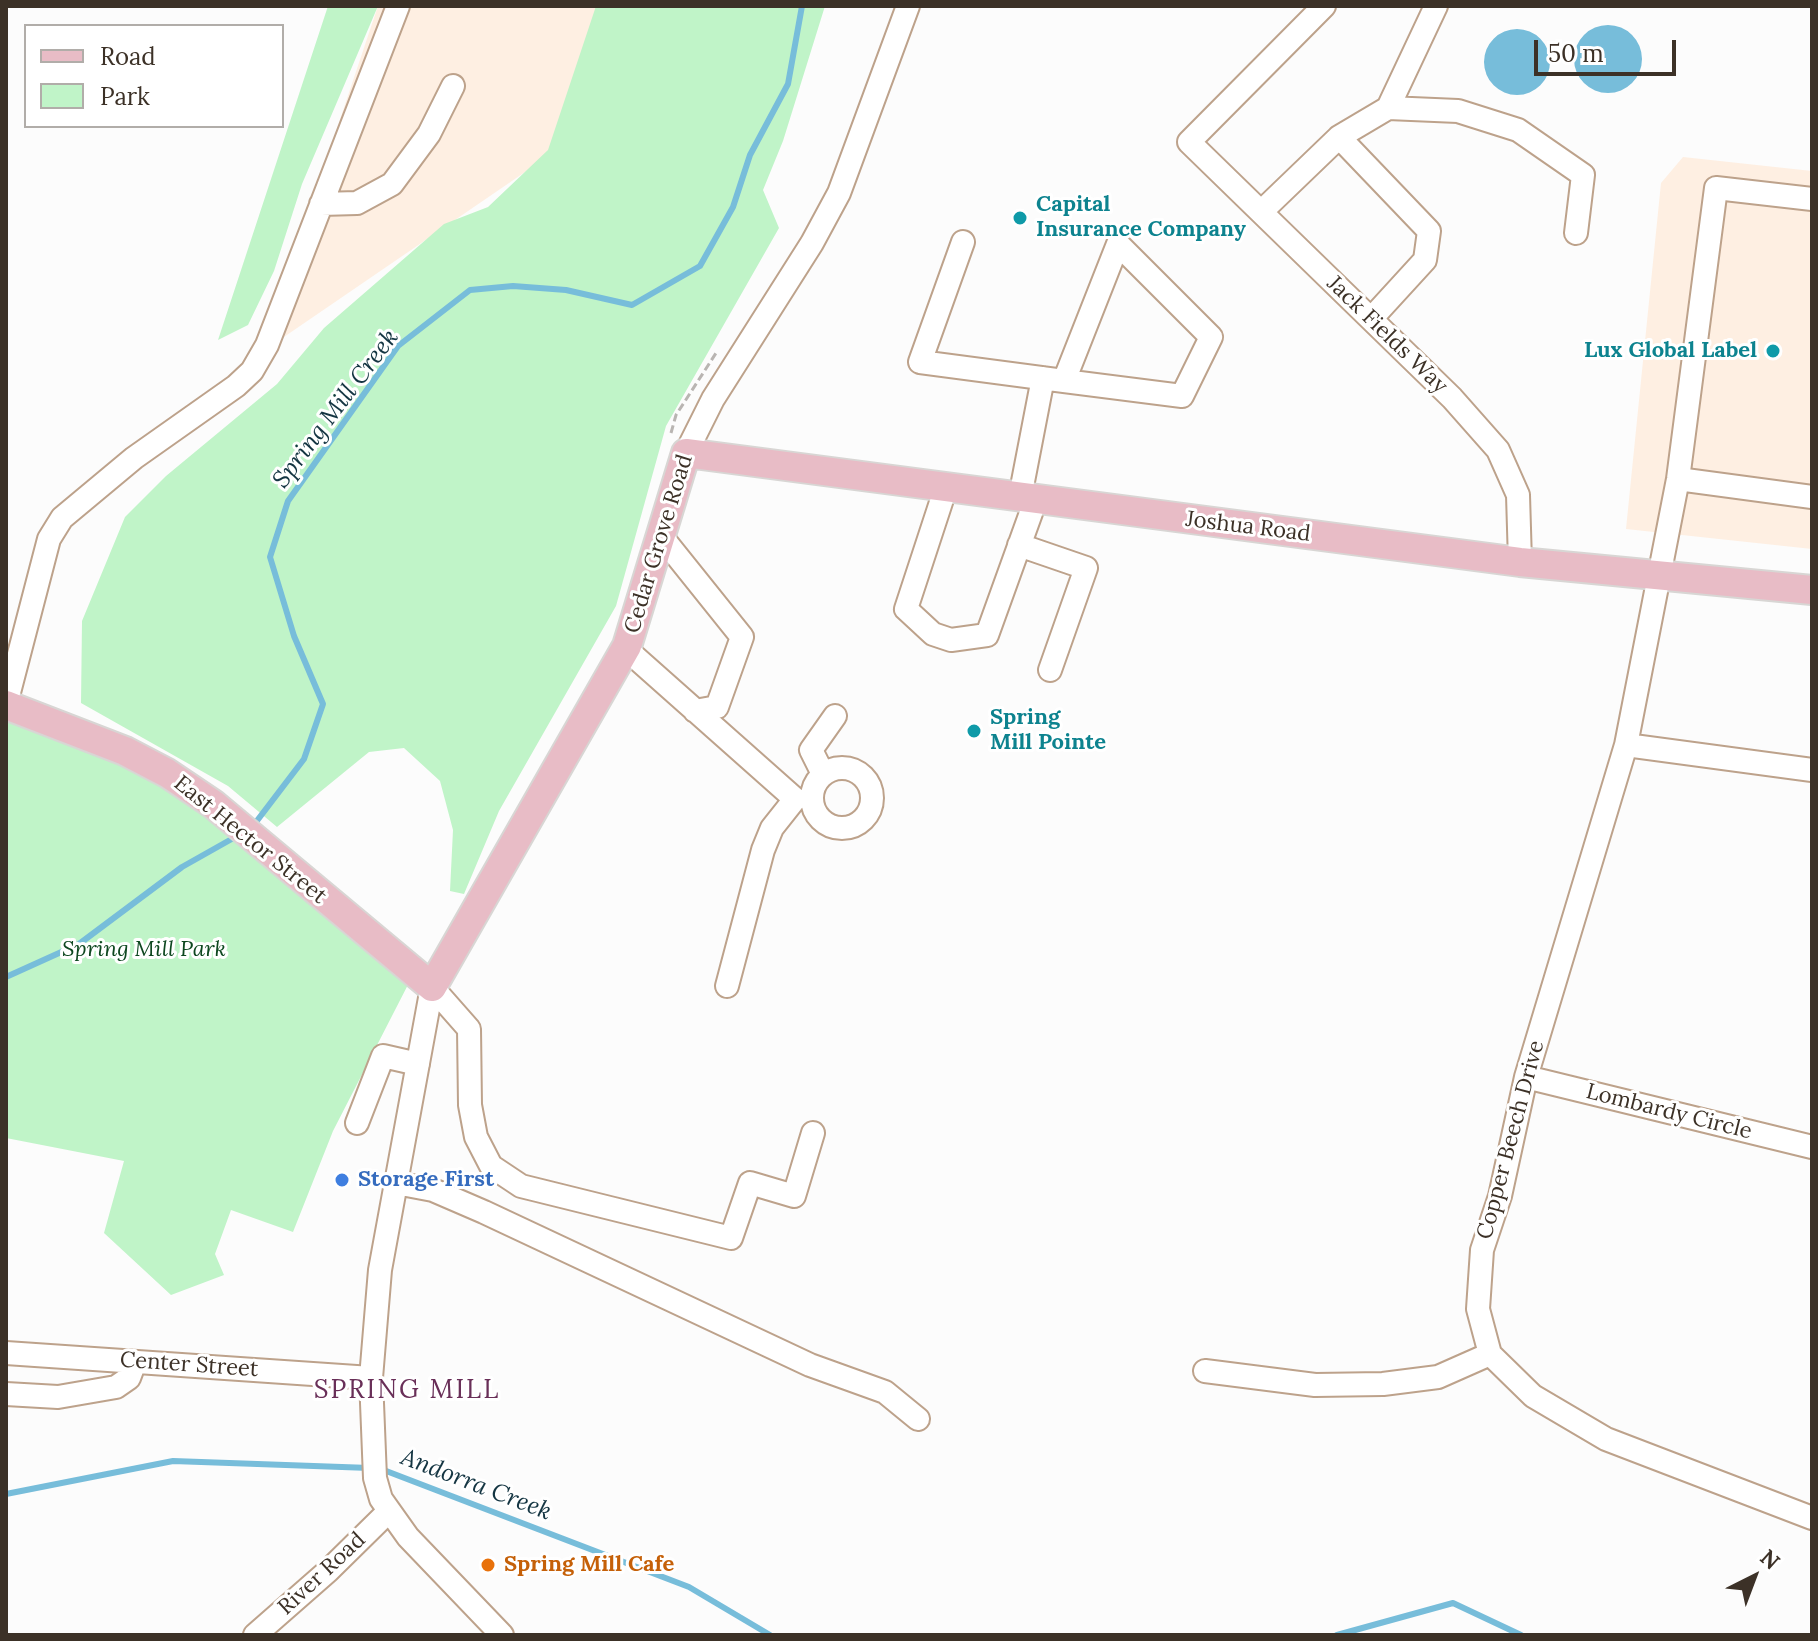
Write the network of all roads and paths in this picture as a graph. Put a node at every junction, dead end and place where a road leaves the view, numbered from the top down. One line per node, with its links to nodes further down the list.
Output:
1 (398, 6): 9 (street)
2 (908, 6): 15 (street, Cedar Grove Road)
3 (1324, 6): 10 (street, Jack Fields Way)
4 (1436, 6): 6 (street)
5 (453, 86): 9 (street)
6 (1388, 108): 7 (street); 11 (street)
7 (1339, 137): 10 (street); 13 (street)
8 (1812, 199): 16 (street, Copper Beech Drive)
9 (321, 204): 27 (street)
10 (1261, 212): 13 (street, Jack Fields Way)
11 (1576, 233)
12 (963, 242): 14 (street)
13 (1371, 319): 22 (street, Jack Fields Way)
14 (1053, 380): 14 (street); 19 (street)
15 (686, 453): 17 (main road, Joshua Road); 20 (main road, Cedar Grove Road)
16 (1678, 479): 18 (street); 23 (street, Copper Beech Drive)
17 (946, 487): 19 (main road, Joshua Road); 21 (street)
18 (1812, 497)
19 (1028, 498): 21 (street); 22 (main road, Joshua Road)
20 (661, 536): 25 (main road, Cedar Grove Road); 28 (street)
21 (1019, 545): 26 (street)
22 (1520, 562): 23 (main road, Joshua Road)
23 (1658, 574): 24 (main road, Joshua Road); 30 (street, Copper Beech Drive)
24 (1812, 590)
25 (626, 649): 28 (street); 35 (main road, Cedar Grove Road)
26 (1050, 670)
27 (6, 705): 35 (main road, East Hector Street)
28 (695, 711): 33 (street)
29 (835, 716): 32 (street)
30 (1626, 745): 31 (street); 37 (street, Copper Beech Drive)
31 (1812, 770)
32 (823, 774): 33 (street); 33 (street)
33 (803, 799): 34 (street)
34 (727, 986)
35 (432, 987): 36 (street); 39 (street)
36 (418, 1064): 38 (street); 41 (street)
37 (1526, 1077): 40 (street, Lombardy Circle); 43 (street, Copper Beech Drive)
38 (357, 1123)
39 (813, 1133)
40 (1812, 1147)
41 (396, 1183): 46 (street); 48 (street)
42 (6, 1353): 44 (street, Center Street)
43 (1490, 1354): 45 (street); 50 (street)
44 (135, 1362): 46 (street, Center Street); 47 (street)
45 (1205, 1371)
46 (371, 1378): 49 (street)
47 (6, 1394)
48 (918, 1419)
49 (388, 1512): 51 (street, River Road); 52 (street)
50 (1812, 1518)
51 (255, 1635)
52 (502, 1635)

